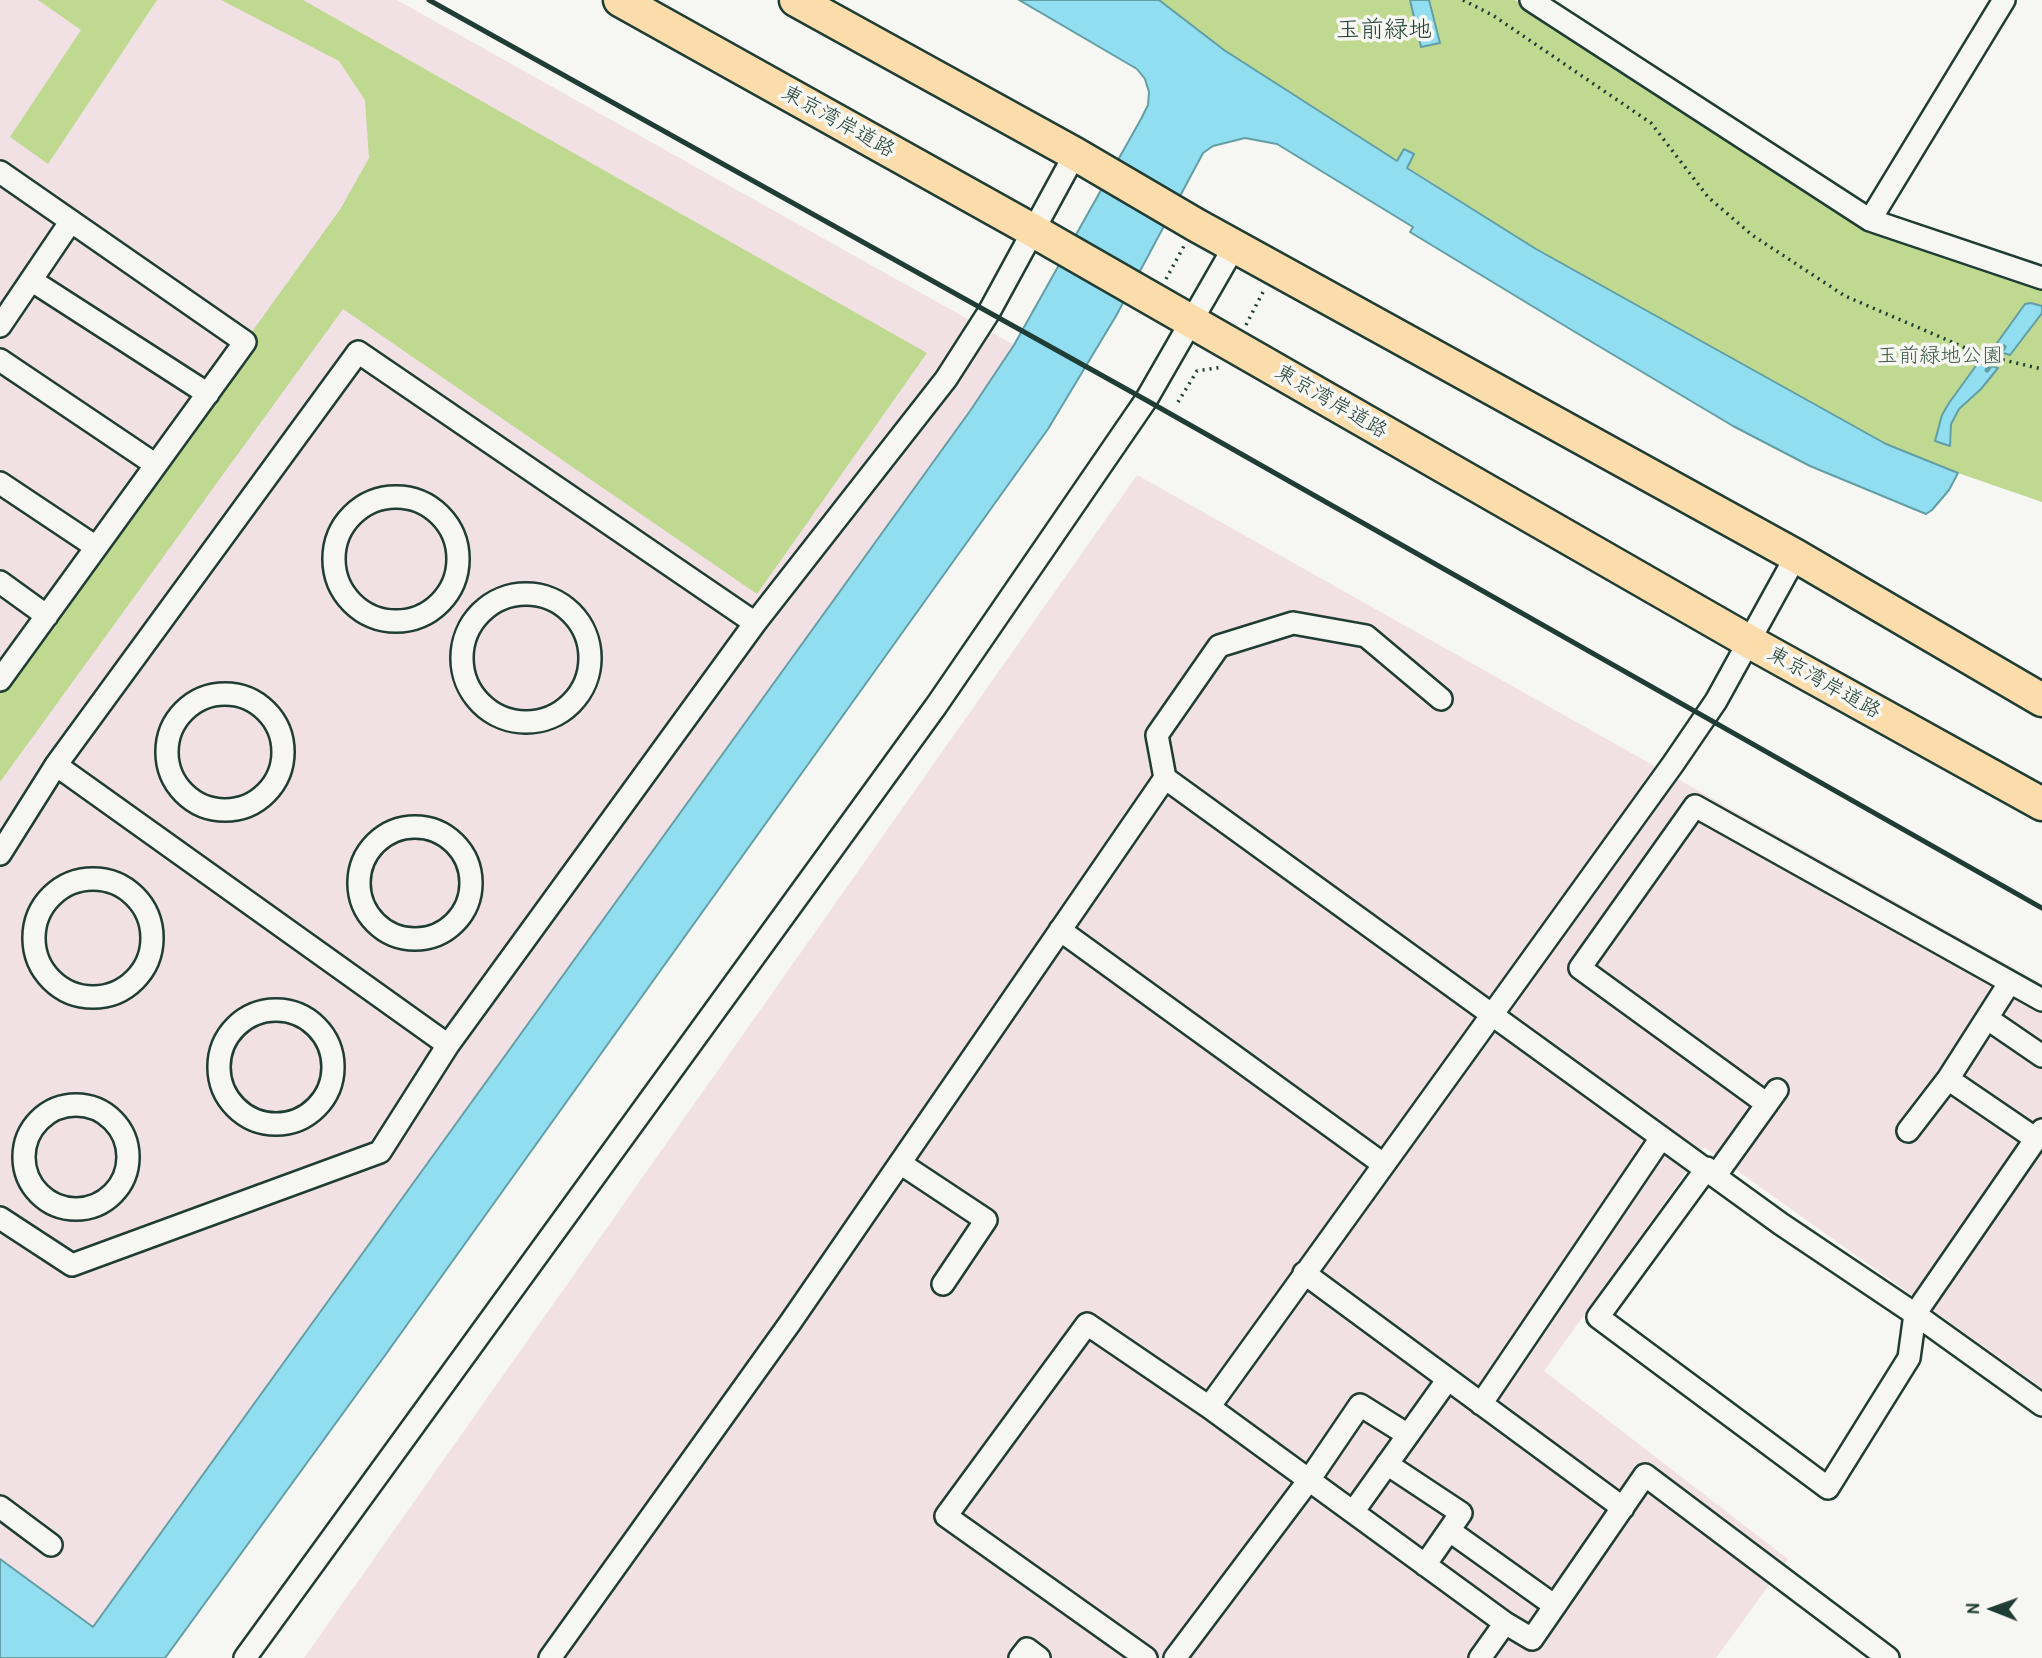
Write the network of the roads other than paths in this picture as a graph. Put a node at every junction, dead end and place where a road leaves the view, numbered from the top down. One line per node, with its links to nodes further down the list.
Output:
1 (620, 0): 9 (highway, 東京湾岸道路)
2 (796, 0): 5 (highway)
3 (1531, 0): 7 (street)
4 (2004, 0): 7 (street)
5 (1075, 154): 9 (street); 10 (highway)
6 (0, 172): 8 (street)
7 (1870, 220): 11 (street)
8 (71, 221): 12 (street); 16 (street)
9 (1032, 230): 13 (highway, 東京湾岸道路); 24 (street)
10 (1234, 247): 13 (street); 20 (highway)
11 (2042, 278)
12 (31, 280): 14 (street); 16 (street)
13 (1191, 322): 25 (highway, 東京湾岸道路); 74 (street)
14 (0, 326)
15 (0, 360): 17 (street)
16 (208, 394): 17 (street)
17 (156, 465): 19 (street)
18 (0, 483): 19 (street)
19 (96, 547): 23 (street)
20 (1796, 556): 25 (street); 27 (highway)
21 (336, 576): 21 (street)
22 (0, 582): 23 (street)
23 (47, 616): 28 (street)
24 (755, 623): 32 (street); 44 (street)
25 (1750, 642): 35 (highway, 東京湾岸道路); 42 (street)
26 (465, 677): 26 (street)
27 (2000, 677): 30 (highway); 31 (highway)
28 (0, 680)
29 (1441, 699): 34 (street)
30 (2042, 700)
31 (2042, 710)
32 (56, 765): 36 (street); 44 (street)
33 (172, 776): 33 (street)
34 (1165, 778): 38 (street); 42 (street)
35 (2042, 804)
36 (0, 854)
37 (362, 905): 37 (street)
38 (1060, 930): 51 (street); 52 (street)
39 (39, 962): 39 (street)
40 (2010, 982): 41 (street); 43 (street); 53 (street)
41 (2042, 1000)
42 (1493, 1013): 50 (street); 52 (street)
43 (1988, 1019): 45 (street); 46 (street)
44 (448, 1045): 55 (street)
45 (2042, 1056)
46 (1948, 1079): 48 (street); 49 (street)
47 (229, 1100): 47 (street)
48 (1909, 1131)
49 (2039, 1135): 58 (street)
50 (1661, 1138): 53 (street); 60 (street)
51 (900, 1163): 57 (street); 75 (street)
52 (1383, 1164): 56 (street)
53 (1712, 1172): 58 (street); 58 (street)
54 (37, 1192): 54 (street)
55 (0, 1218)
56 (1304, 1273): 59 (street); 62 (street)
57 (943, 1284)
58 (1914, 1314): 61 (street)
59 (1448, 1379): 60 (street); 63 (street)
60 (1481, 1404): 67 (street)
61 (2042, 1405)
62 (1209, 1406): 65 (street); 78 (street)
63 (1408, 1435): 64 (street); 65 (street)
64 (1387, 1464): 68 (street); 69 (street)
65 (1309, 1480): 68 (street); 79 (street)
66 (0, 1507): 70 (street)
67 (1623, 1508): 72 (street); 81 (street)
68 (1353, 1512): 71 (street)
69 (1450, 1531): 71 (street); 72 (street)
70 (51, 1545)
71 (1425, 1565): 73 (street)
72 (1555, 1606): 73 (street)
73 (1505, 1623): 80 (street)
74 (245, 1658)
75 (550, 1658)
76 (1020, 1658): 77 (street)
77 (1039, 1658)
78 (1146, 1658)
79 (1175, 1658)
80 (1480, 1658)
81 (1888, 1658)

